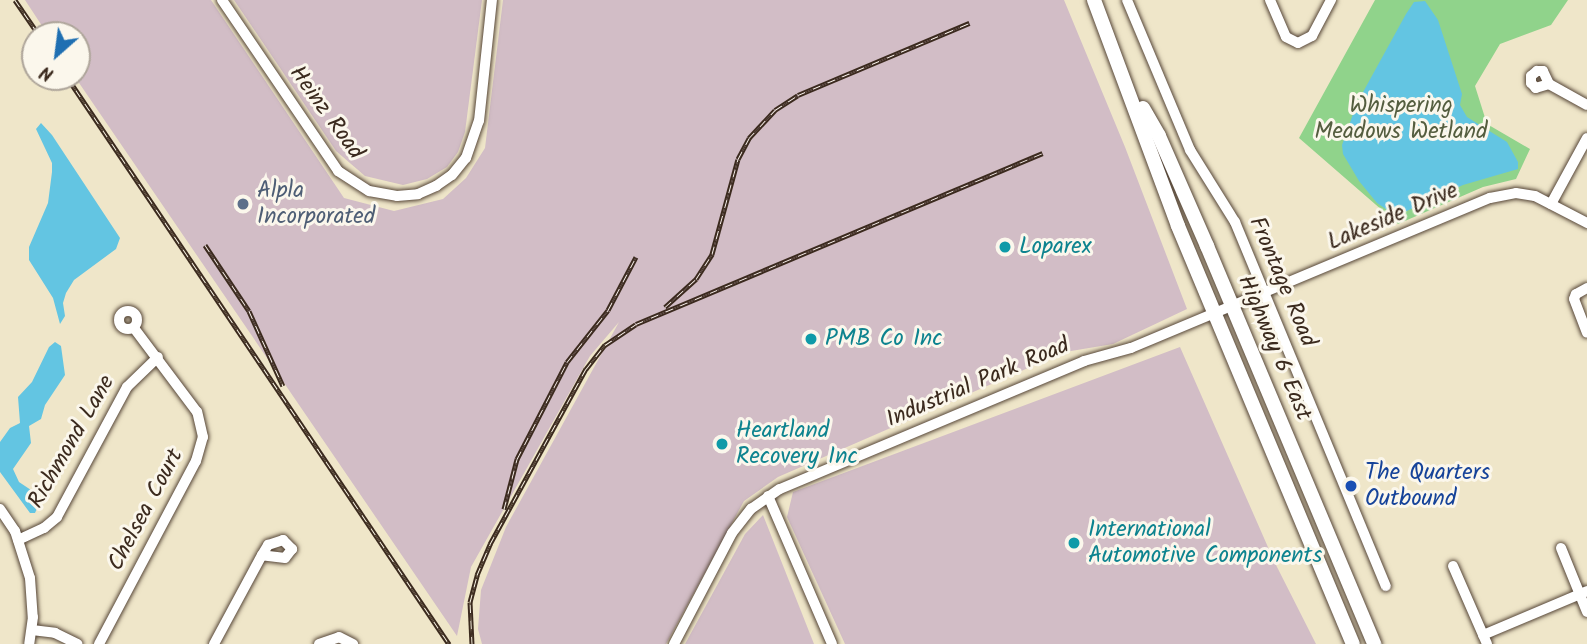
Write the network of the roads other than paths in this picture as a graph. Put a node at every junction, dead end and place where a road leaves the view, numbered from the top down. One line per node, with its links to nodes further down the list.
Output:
1 (222, 0): 2 (street, Heinz Road)
2 (492, 0)
3 (1094, 0): 7 (main road, Highway 6 East)
4 (1127, 0): 14 (street, Frontage Road)
5 (1270, 0): 6 (street)
6 (1331, 0)
7 (1123, 73): 15 (main road, Highway 6 East); 16 (main road, Highway 6 East)
8 (1549, 84): 9 (street)
9 (1587, 105)
10 (1587, 138): 11 (street)
11 (1551, 204): 12 (street, Lakeside Drive); 14 (street, Lakeside Drive)
12 (1587, 223)
13 (1587, 288): 18 (street)
14 (1265, 294): 15 (street, Lakeside Drive); 26 (street, Frontage Road)
15 (1232, 306): 16 (street, Lakeside Drive); 40 (main road, Highway 6 East)
16 (1215, 314): 20 (street, Industrial Park Road); 39 (main road, Highway 6 East)
17 (134, 328): 19 (street, Chelsea Court)
18 (1587, 333)
19 (158, 357): 22 (street, Richmond Lane); 33 (street, Chelsea Court)
20 (768, 496): 37 (street, Industrial Park Road); 38 (street)
21 (0, 509): 22 (street)
22 (18, 540): 29 (street)
23 (1561, 548): 27 (street)
24 (261, 555): 34 (street)
25 (1453, 566): 30 (street)
26 (1386, 586)
27 (1583, 593): 28 (street); 30 (street)
28 (1587, 612)
29 (32, 630): 31 (street); 32 (street)
30 (1485, 640)
31 (29, 644)
32 (78, 644)
33 (99, 644)
34 (214, 644)
35 (320, 644): 36 (street)
36 (353, 644)
37 (674, 644)
38 (832, 644)
39 (1353, 644)
40 (1374, 644)

